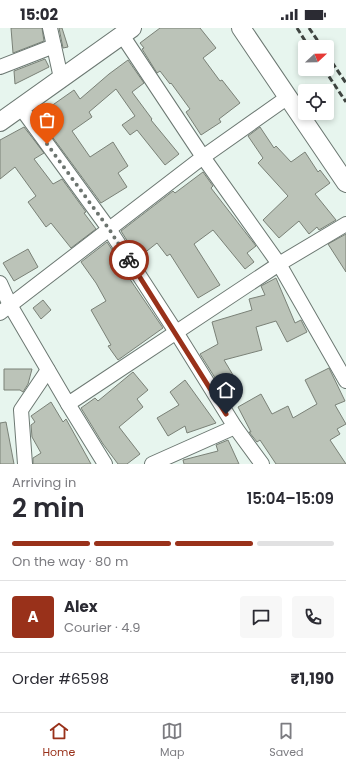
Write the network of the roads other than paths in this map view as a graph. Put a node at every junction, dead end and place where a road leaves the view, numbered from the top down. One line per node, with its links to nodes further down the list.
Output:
1 (50, 28): 4 (street)
2 (241, 28): 7 (street)
3 (127, 31): 6 (street); 10 (street)
4 (54, 46): 5 (street); 6 (street)
5 (0, 67)
6 (61, 78): 8 (street)
7 (288, 98): 10 (street); 11 (street)
8 (21, 108): 9 (street); 13 (street)
9 (0, 122)
10 (203, 157): 13 (street); 14 (street)
11 (346, 183)
12 (346, 224): 14 (street)
13 (109, 229): 16 (street); 17 (street)
14 (279, 264): 17 (street); 19 (street)
15 (0, 283): 16 (street)
16 (5, 309): 18 (street)
17 (176, 332): 20 (street); 21 (street)
18 (48, 370): 20 (street); 22 (street)
19 (346, 381)
20 (68, 404): 23 (street)
21 (234, 427): 24 (street); 25 (street)
22 (25, 464)
23 (105, 464)
24 (152, 464)
25 (262, 464)

